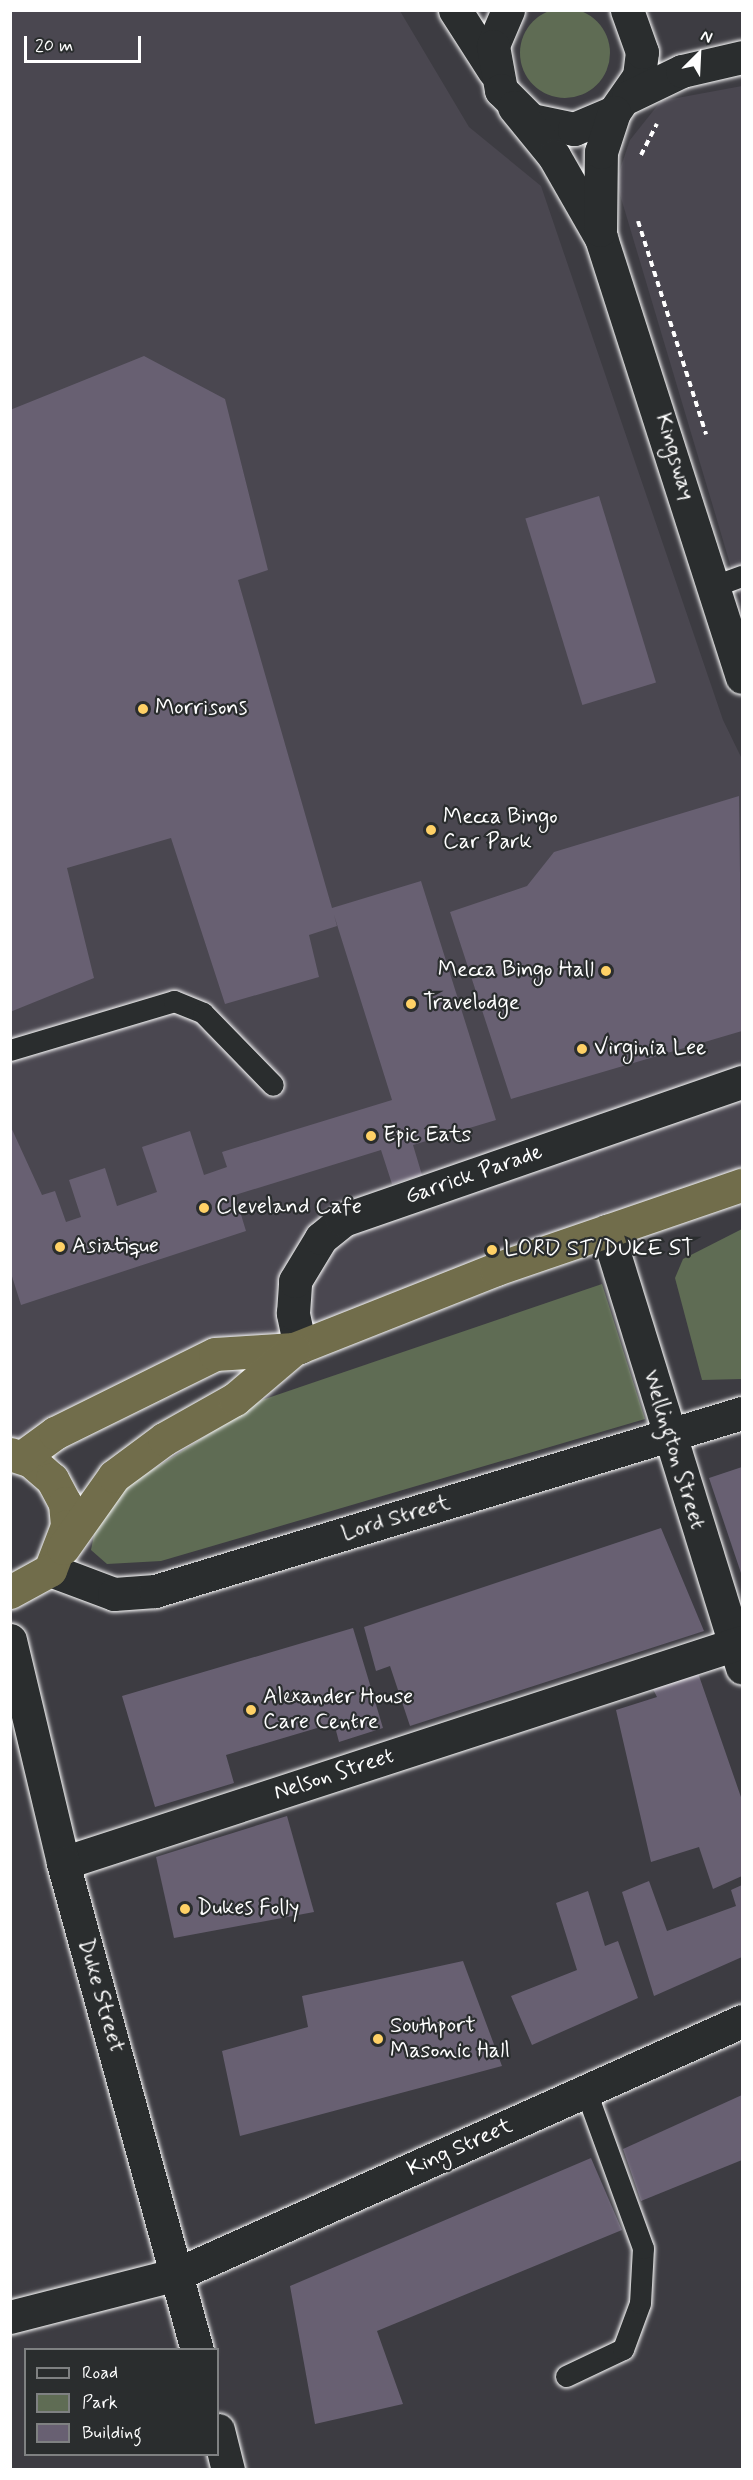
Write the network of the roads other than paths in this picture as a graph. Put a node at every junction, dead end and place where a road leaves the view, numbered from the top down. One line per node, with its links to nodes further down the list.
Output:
1 (455, 10): 5 (street, Kingsway)
2 (508, 10): 5 (street)
3 (627, 10): 6 (street, Kingsway)
4 (742, 57): 6 (street)
5 (494, 71): 7 (street, Kingsway)
6 (621, 105): 7 (street); 8 (street, Kingsway)
7 (514, 107): 8 (street, Kingsway)
8 (601, 238): 9 (street, Kingsway)
9 (728, 581): 10 (street, Kingsway)
10 (742, 677)
11 (10, 1050): 13 (lane)
12 (742, 1082): 16 (street, Garrick Parade)
13 (273, 1085)
14 (742, 1185): 15 (highway)
15 (607, 1231): 16 (highway); 18 (street, Wellington Street)
16 (297, 1348): 19 (highway); 20 (highway)
17 (742, 1413): 18 (street, Lord Street)
18 (668, 1437): 20 (street, Lord Street); 23 (street, Wellington Street)
19 (16, 1451): 20 (highway)
20 (56, 1559): 21 (highway)
21 (10, 1592)
22 (10, 1640): 24 (street, Duke Street)
23 (740, 1652): 24 (street, Nelson Street)
24 (63, 1863): 27 (street, Duke Street)
25 (742, 2021): 26 (street, King Street)
26 (586, 2091): 27 (street, King Street); 30 (lane)
27 (177, 2274): 28 (street, King Street); 29 (street, Duke Street)
28 (10, 2317)
29 (197, 2348)
30 (566, 2376)
31 (219, 2434): 32 (street)
32 (228, 2469)

